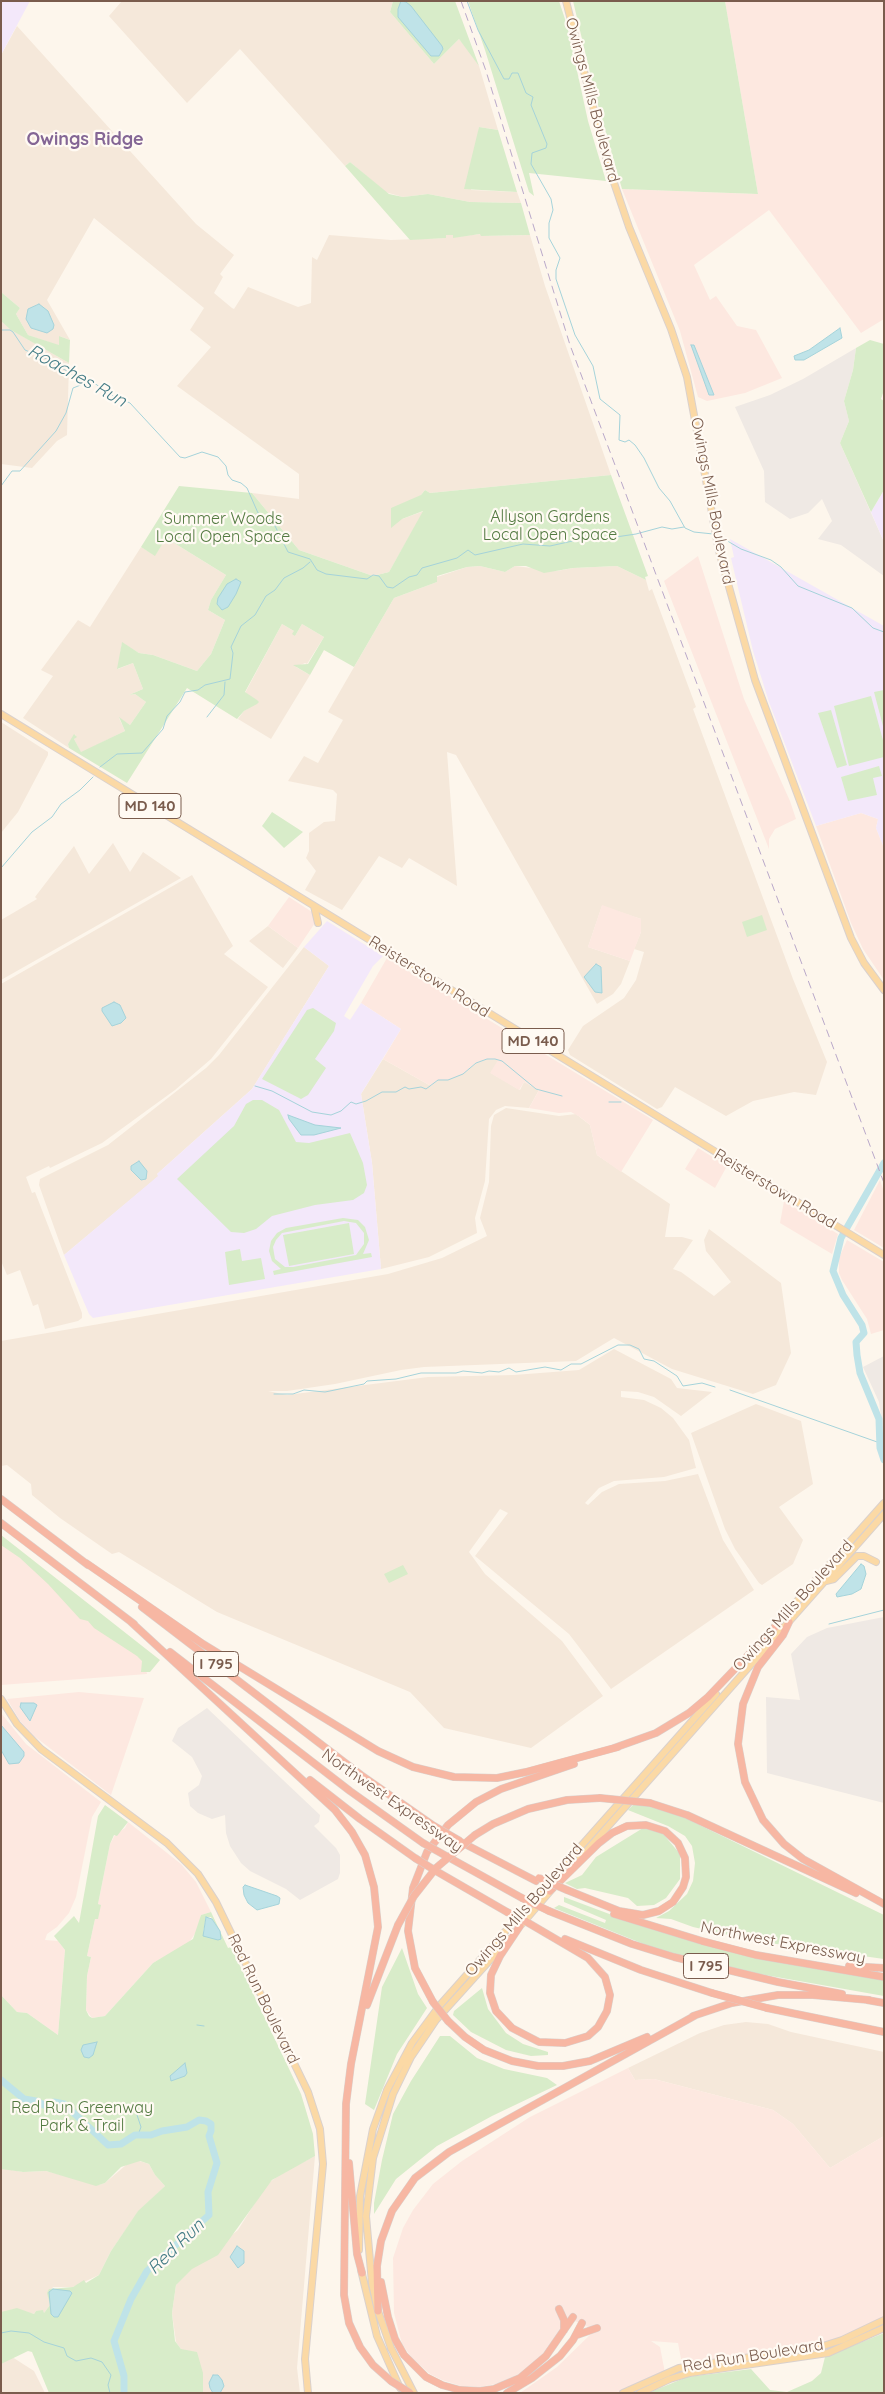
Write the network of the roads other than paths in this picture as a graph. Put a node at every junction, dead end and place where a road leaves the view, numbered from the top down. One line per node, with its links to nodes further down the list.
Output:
1 (566, 1): 5 (main road, Owings Mills Boulevard)
2 (1, 714): 3 (main road, Reisterstown Road / MD 140)
3 (314, 906): 4 (main road); 6 (main road, Reisterstown Road / MD 140)
4 (318, 924)
5 (884, 990)
6 (884, 1255)
7 (1, 1499): 13 (highway, Northwest Expressway / I 795)
8 (883, 1504): 11 (main road, Owings Mills Boulevard)
9 (884, 1514): 14 (main road, Owings Mills Boulevard)
10 (1, 1523): 15 (highway, Northwest Expressway / I 795)
11 (854, 1538): 17 (main road, Owings Mills Boulevard); 19 (main road)
12 (876, 1562): 14 (main road)
13 (86, 1563): 21 (highway); 23 (highway, Northwest Expressway / I 795, bridge)
14 (825, 1582): 16 (main road, Owings Mills Boulevard)
15 (130, 1621): 20 (highway); 30 (highway, Northwest Expressway / I 795, bridge)
16 (789, 1622): 19 (main road, Owings Mills Boulevard); 24 (highway)
17 (778, 1624): 21 (highway); 37 (main road, Owings Mills Boulevard)
18 (1, 1699): 47 (main road, Red Run Boulevard)
19 (712, 1708): 22 (main road, Owings Mills Boulevard)
20 (241, 1722): 26 (highway, bridge); 34 (highway)
21 (618, 1747): 32 (highway, bridge)
22 (550, 1891): 23 (highway); 25 (main road, Owings Mills Boulevard)
23 (566, 1892): 27 (highway, Northwest Expressway / I 795)
24 (884, 1905): 34 (highway, bridge)
25 (520, 1926): 26 (highway); 39 (main road, Owings Mills Boulevard)
26 (537, 1927): 33 (highway, bridge)
27 (782, 1960): 28 (highway); 29 (highway, Northwest Expressway / I 795)
28 (884, 1968)
29 (884, 1976)
30 (869, 2000): 31 (highway, Northwest Expressway / I 795); 32 (highway)
31 (884, 2003)
32 (696, 2015): 36 (highway)
33 (884, 2032)
34 (356, 2041): 35 (highway)
35 (348, 2090): 37 (highway); 49 (highway, bridge)
36 (430, 2166): 39 (highway); 45 (highway)
37 (362, 2273): 48 (main road, Owings Mills Boulevard)
38 (559, 2309): 45 (highway)
39 (378, 2311): 49 (main road, Owings Mills Boulevard)
40 (573, 2317): 45 (highway)
41 (884, 2320): 51 (main road, Red Run Boulevard)
42 (582, 2323): 46 (highway)
43 (598, 2328): 46 (highway)
44 (884, 2328): 52 (main road, Red Run Boulevard)
45 (564, 2331)
46 (577, 2335): 50 (highway)
47 (308, 2393)
48 (403, 2393)
49 (412, 2393)
50 (507, 2393)
51 (623, 2393)
52 (640, 2393)

